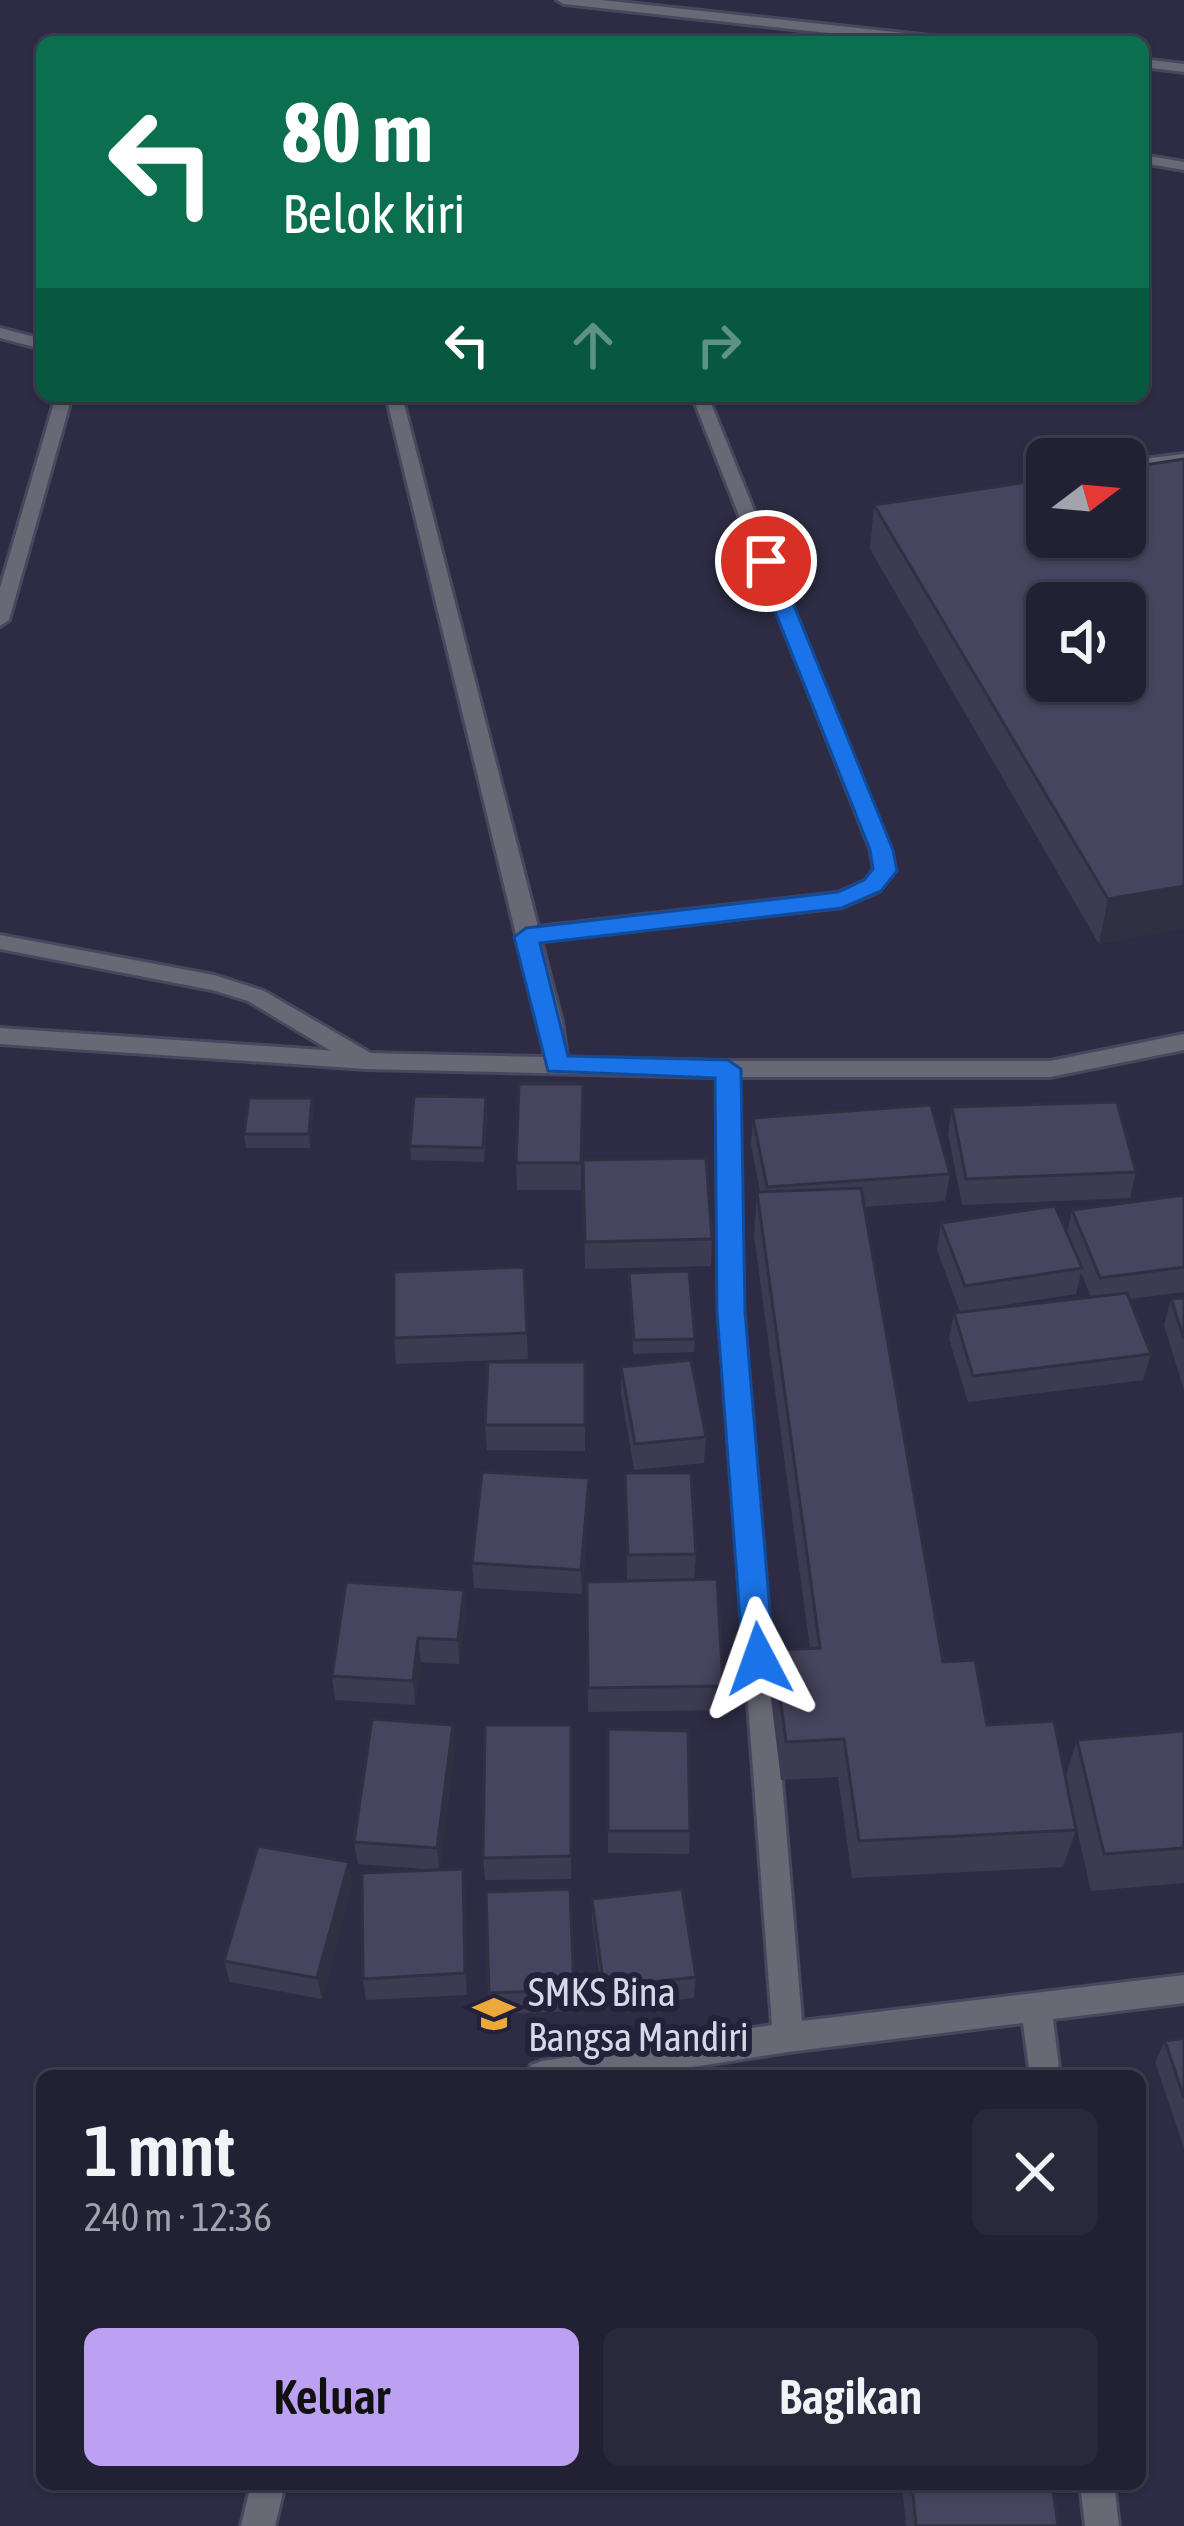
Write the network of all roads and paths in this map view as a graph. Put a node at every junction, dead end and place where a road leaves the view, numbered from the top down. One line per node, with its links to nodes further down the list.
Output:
1 (564, 0): 2 (street)
2 (894, 36)
3 (1149, 64): 4 (street)
4 (1184, 68)
5 (1149, 160): 6 (street)
6 (1184, 166)
7 (0, 333): 8 (street)
8 (36, 342)
9 (62, 402): 14 (street)
10 (395, 402): 15 (street)
11 (702, 402): 15 (street)
12 (1184, 459): 13 (street)
13 (1146, 464)
14 (0, 620)
15 (526, 937): 20 (street)
16 (0, 942): 19 (street)
17 (0, 1036): 19 (street)
18 (1184, 1042): 21 (street)
19 (366, 1061): 20 (street)
20 (557, 1065): 21 (street)
21 (728, 1069): 24 (street)
22 (1184, 1990): 23 (street)
23 (1036, 2008): 24 (street); 26 (street)
24 (788, 2038): 25 (street)
25 (581, 2070)
26 (1044, 2070)
27 (267, 2490): 29 (street)
28 (1098, 2490): 30 (street)
29 (258, 2526)
30 (1102, 2526)

